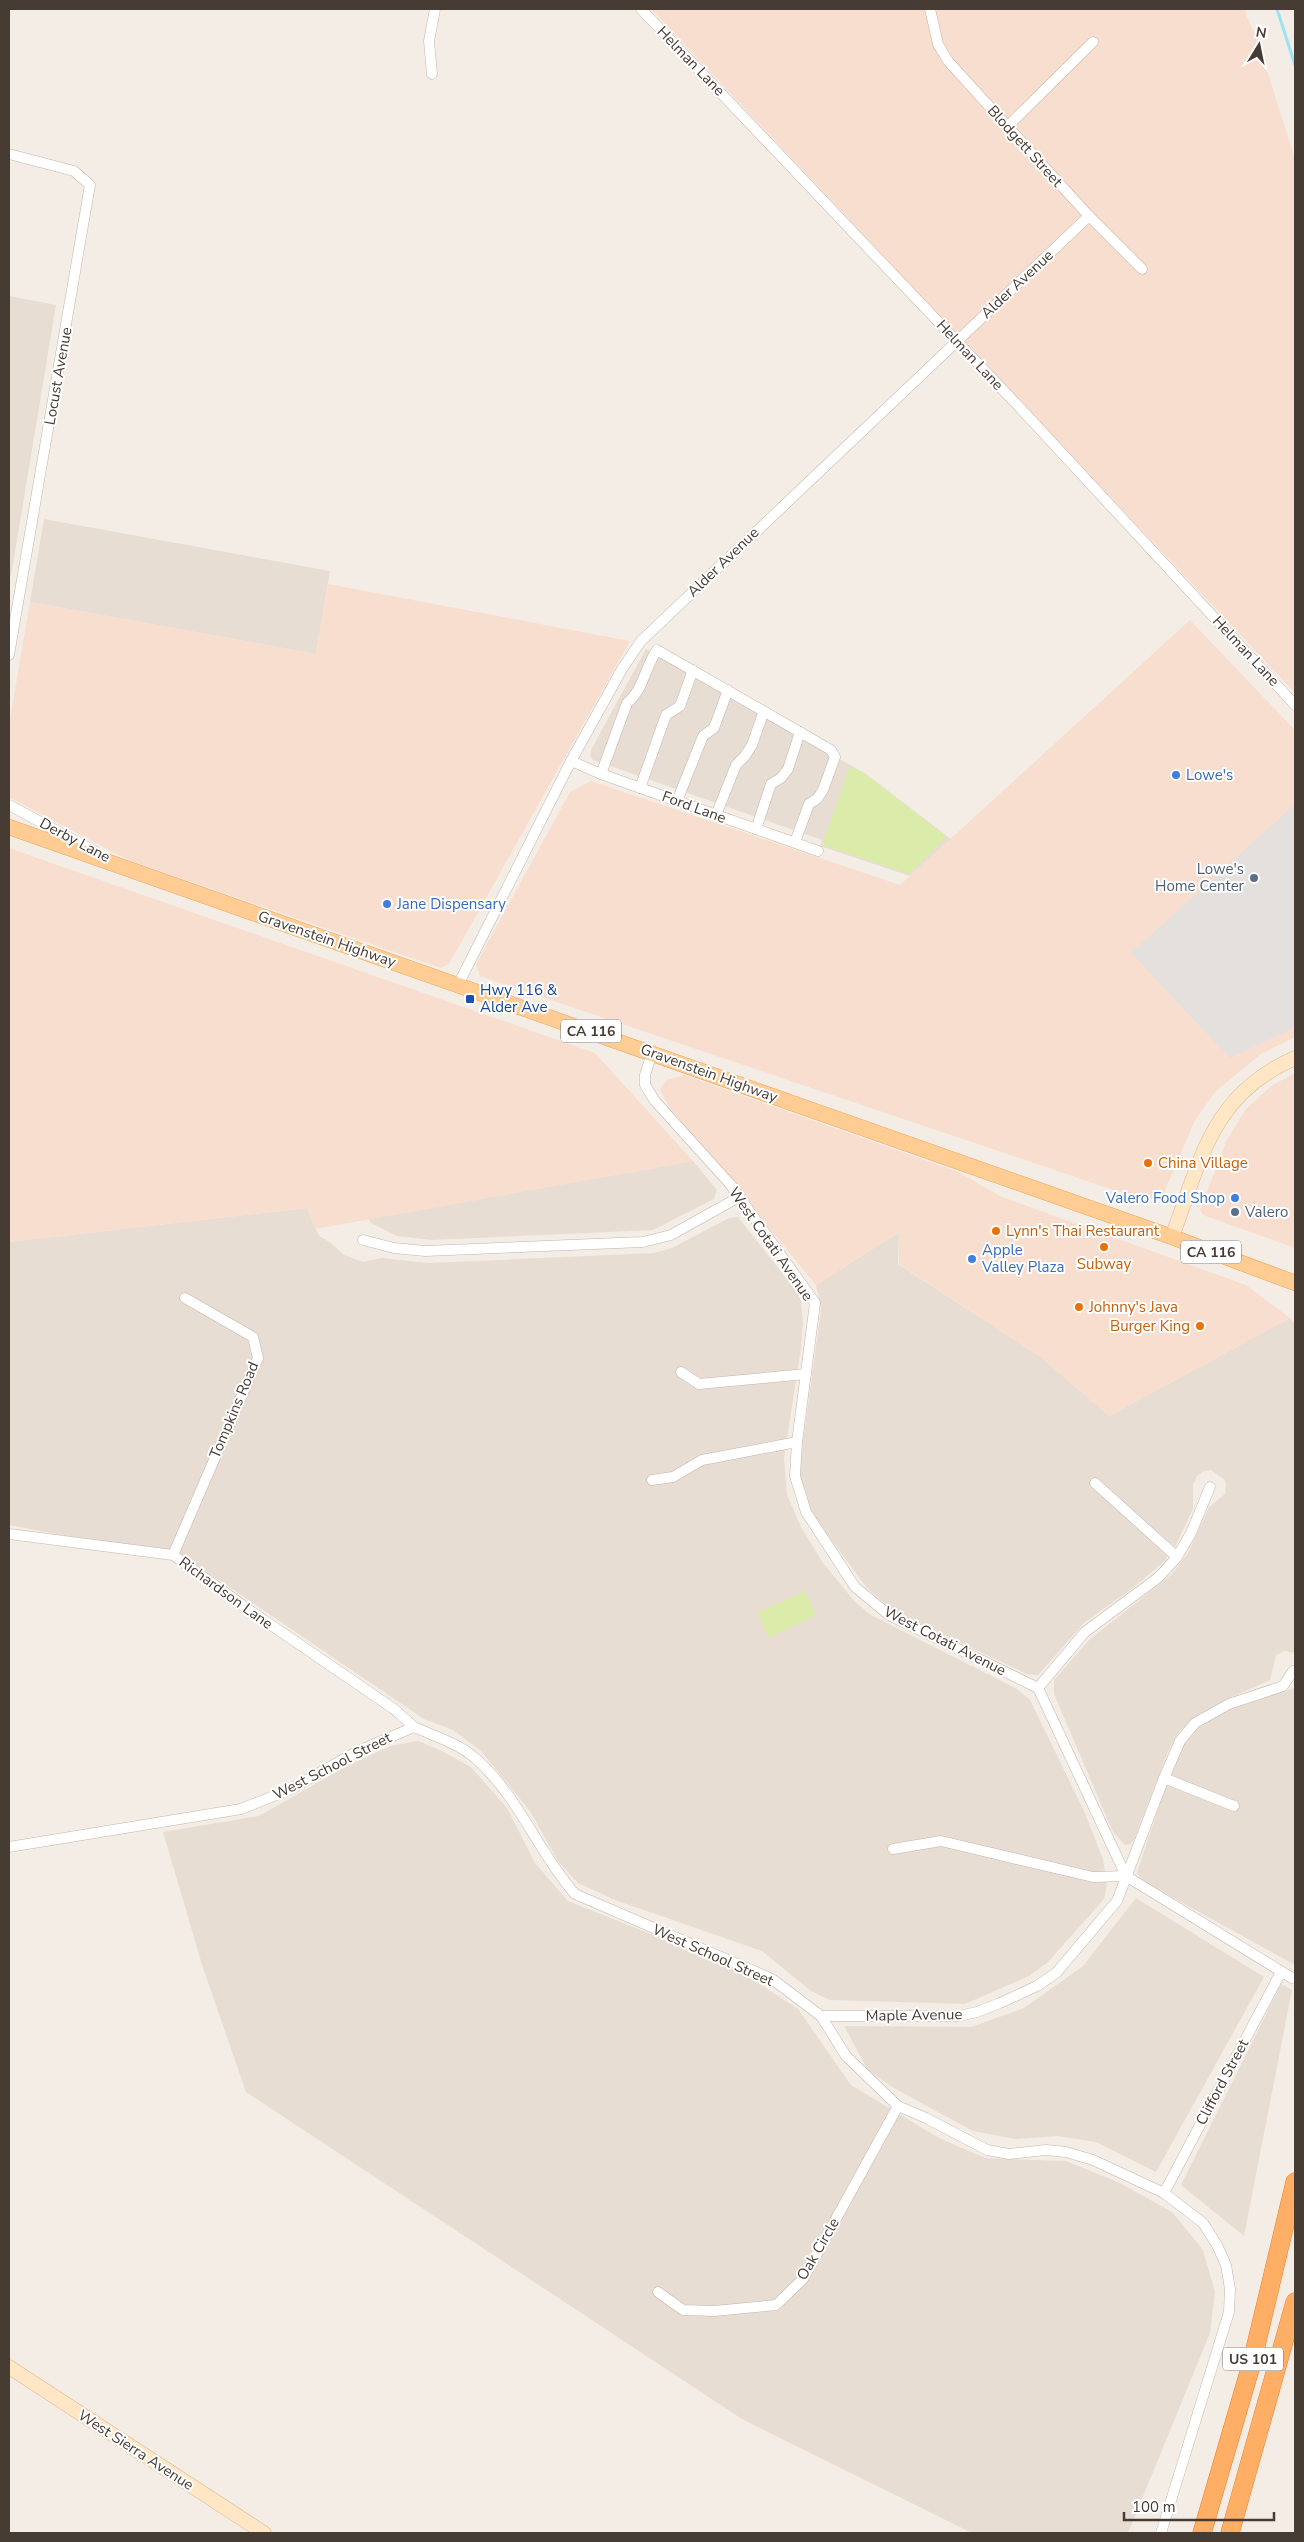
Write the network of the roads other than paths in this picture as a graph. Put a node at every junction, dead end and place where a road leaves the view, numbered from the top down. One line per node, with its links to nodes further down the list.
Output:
1 (435, 9): 5 (street)
2 (641, 9): 10 (street, Helman Lane)
3 (930, 9): 6 (street, Blodgett Street)
4 (1093, 42): 6 (street)
5 (432, 74)
6 (1008, 126): 8 (street, Blodgett Street)
7 (9, 154): 11 (street, Locust Avenue)
8 (1088, 216): 9 (street, Blodgett Street); 10 (street, Alder Avenue)
9 (1142, 268)
10 (958, 341): 14 (street, Helman Lane); 17 (street, Alder Avenue)
11 (9, 655)
12 (692, 670): 13 (street); 18 (street); 19 (street)
13 (728, 690): 15 (street); 20 (street)
14 (1295, 705)
15 (764, 712): 16 (street); 22 (street)
16 (800, 732): 24 (street); 25 (street)
17 (571, 761): 18 (street, Ford Lane); 28 (street, Alder Avenue)
18 (600, 774): 19 (street, Ford Lane)
19 (640, 788): 20 (street, Ford Lane)
20 (677, 801): 22 (street, Ford Lane)
21 (9, 805): 27 (street, Derby Lane)
22 (716, 815): 24 (street, Ford Lane)
23 (9, 827): 27 (main road, Gravenstein Highway / CA 116)
24 (756, 829): 25 (street, Ford Lane)
25 (795, 842): 26 (street, Ford Lane)
26 (818, 851)
27 (142, 875): 28 (main road, Gravenstein Highway / CA 116)
28 (458, 985): 29 (main road, Gravenstein Highway / CA 116)
29 (652, 1053): 31 (street, West Cotati Avenue); 32 (main road, Gravenstein Highway / CA 116)
30 (1295, 1058): 32 (main road)
31 (740, 1198): 33 (street); 37 (street, West Cotati Avenue)
32 (1172, 1237): 34 (main road, Gravenstein Highway / CA 116)
33 (363, 1240)
34 (1295, 1283)
35 (184, 1298): 43 (street, Tompkins Road)
36 (680, 1372): 37 (street)
37 (806, 1374): 38 (street, West Cotati Avenue)
38 (797, 1442): 39 (street); 46 (street, West Cotati Avenue)
39 (652, 1480)
40 (1095, 1483): 44 (street)
41 (1210, 1487): 44 (street)
42 (9, 1534): 43 (street, Richardson Lane)
43 (173, 1555): 47 (street, Richardson Lane)
44 (1177, 1557): 46 (street)
45 (1293, 1671): 48 (street, Maple Avenue)
46 (1038, 1688): 52 (street)
47 (414, 1727): 50 (street, West School Street); 55 (street, West School Street)
48 (1164, 1778): 49 (street); 52 (street, Maple Avenue)
49 (1234, 1806)
50 (9, 1847)
51 (893, 1849): 52 (street)
52 (1126, 1876): 53 (street); 55 (street, Maple Avenue)
53 (1281, 1972): 54 (street); 58 (street, Clifford Street)
54 (1292, 1978)
55 (821, 2016): 56 (street, West School Street)
56 (898, 2106): 58 (street, West School Street); 59 (street, Oak Circle)
57 (1295, 2182): 64 (highway, US 101)
58 (1164, 2193): 63 (street, West School Street)
59 (658, 2292)
60 (1295, 2302): 65 (highway, US 101)
61 (9, 2367): 62 (main road, West Sierra Avenue)
62 (264, 2533)
63 (1161, 2533)
64 (1202, 2533)
65 (1230, 2533)

